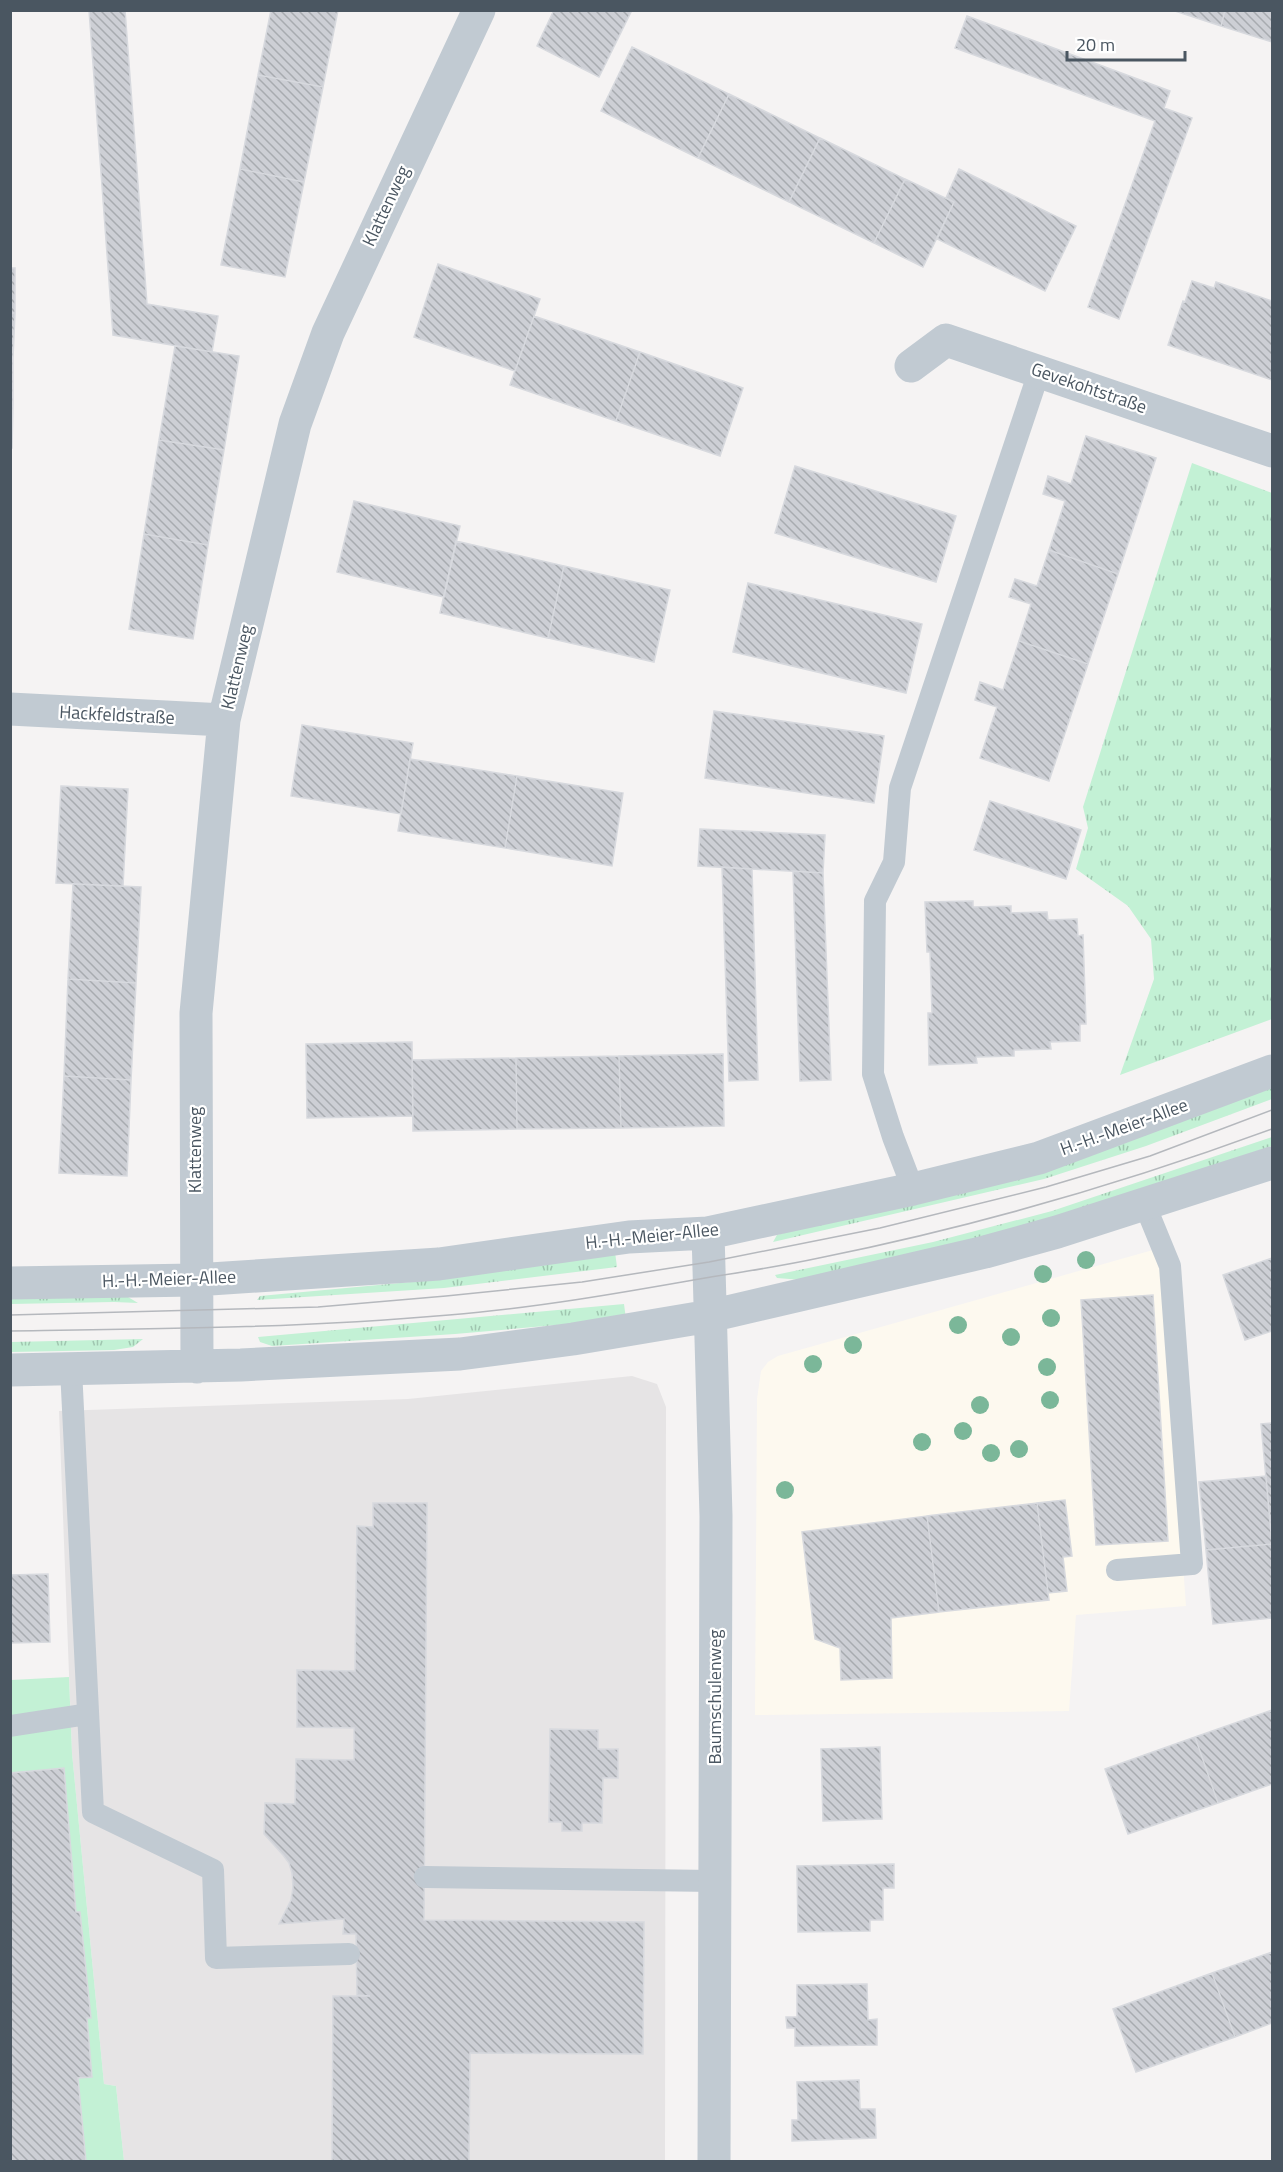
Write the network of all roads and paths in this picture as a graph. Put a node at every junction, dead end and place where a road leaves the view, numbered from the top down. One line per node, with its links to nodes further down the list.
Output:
1 (479, 10): 6 (street, Klattenweg)
2 (911, 366): 3 (street, Gevekohtstraße)
3 (1039, 372): 4 (street, Gevekohtstraße); 9 (lane)
4 (1272, 451)
5 (10, 709): 6 (street, Hackfeldstraße)
6 (224, 720): 12 (street, Klattenweg)
7 (1272, 1071): 9 (street, H.-H.-Meier-Allee)
8 (1272, 1163): 10 (street)
9 (913, 1189): 11 (street, H.-H.-Meier-Allee)
10 (1145, 1205): 14 (street); 18 (lane)
11 (708, 1233): 12 (street, H.-H.-Meier-Allee); 14 (street, Baumschulenweg)
12 (195, 1280): 13 (street, H.-H.-Meier-Allee); 15 (street, Klattenweg)
13 (10, 1284)
14 (710, 1316): 15 (street); 22 (street, Baumschulenweg)
15 (197, 1366): 16 (street)
16 (72, 1369): 17 (street); 19 (lane)
17 (10, 1370)
18 (1117, 1570)
19 (88, 1714): 20 (lane); 23 (lane)
20 (10, 1726)
21 (425, 1876): 22 (lane)
22 (714, 1881): 24 (street, Baumschulenweg)
23 (349, 1954)
24 (714, 2162)

